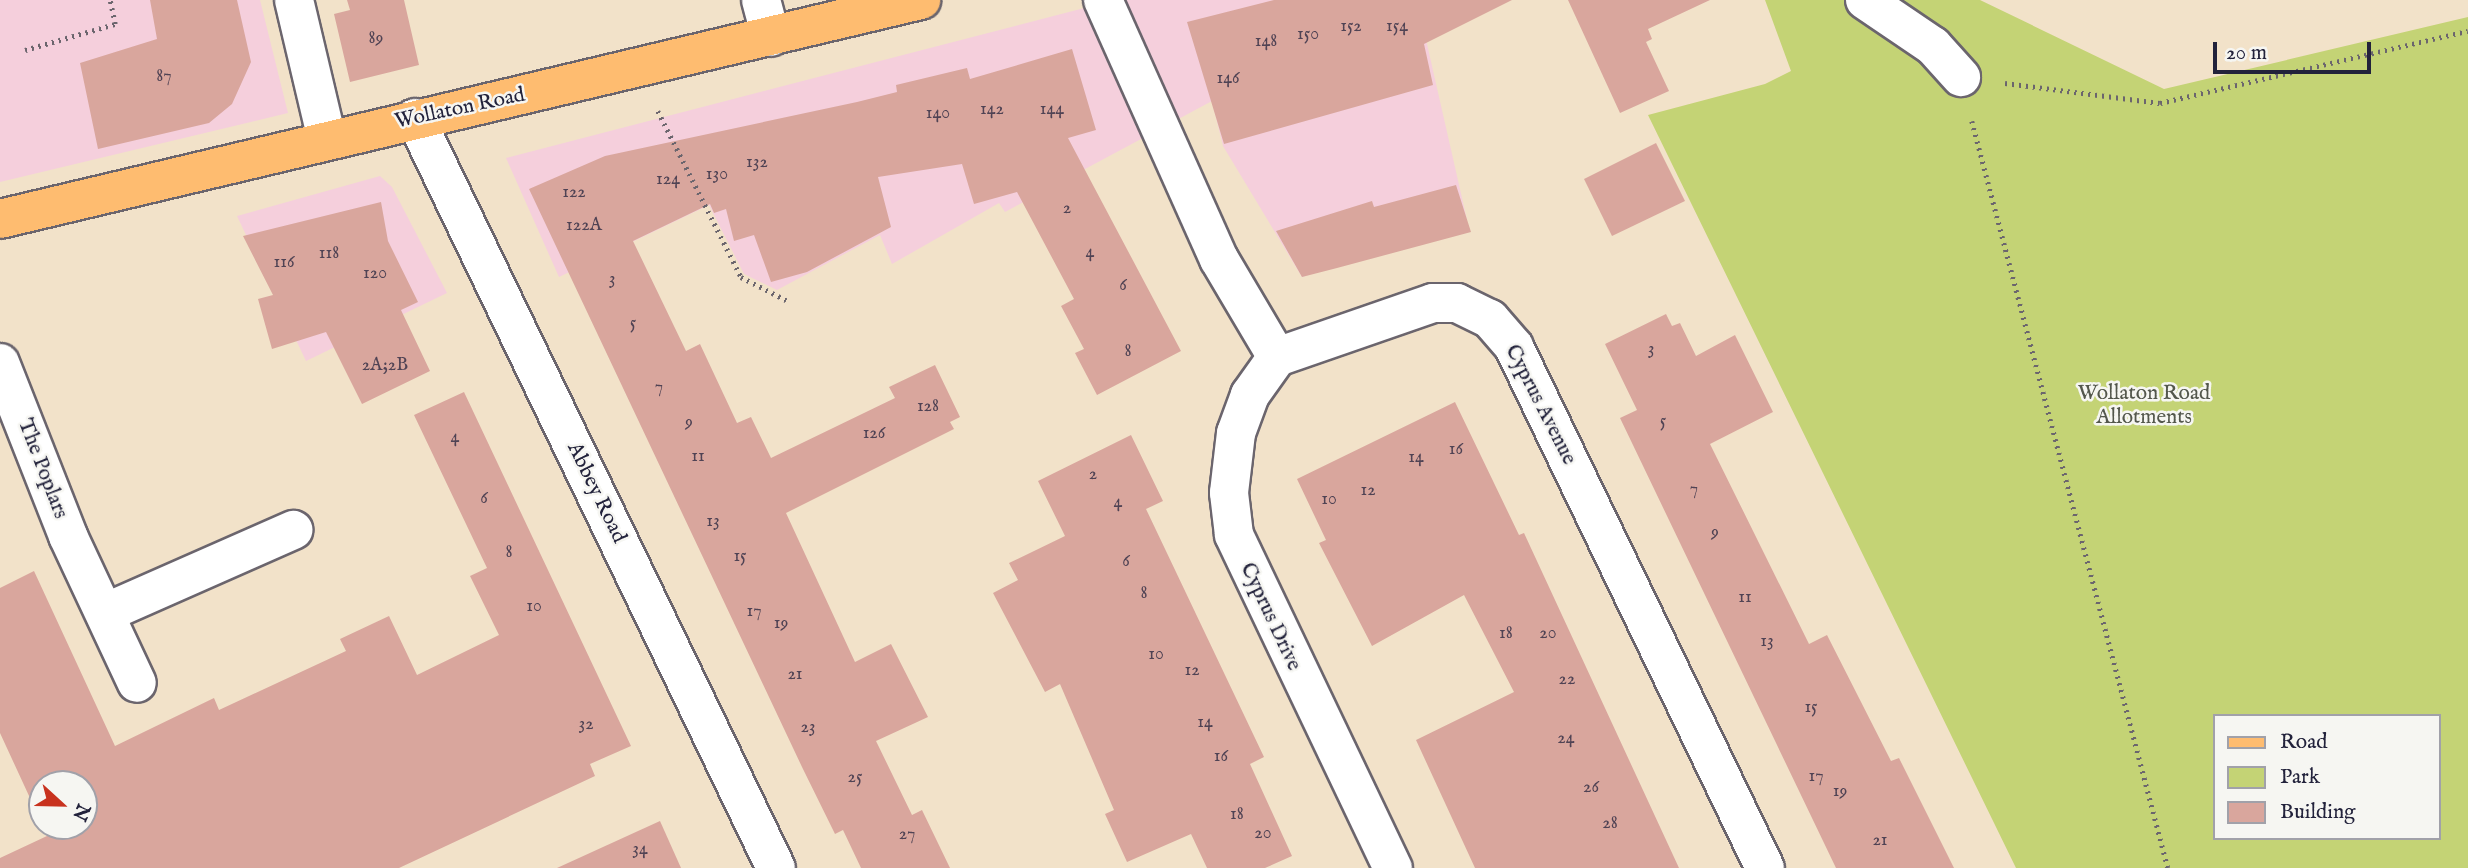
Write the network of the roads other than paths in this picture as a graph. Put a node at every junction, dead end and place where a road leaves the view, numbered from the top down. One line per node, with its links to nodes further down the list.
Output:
1 (295, 0): 9 (street)
2 (761, 0): 6 (street)
3 (921, 0): 6 (main road, Wollaton Road)
4 (1103, 0): 11 (street)
5 (1865, 0): 7 (street)
6 (771, 37): 8 (main road, Wollaton Road)
7 (1961, 77)
8 (415, 118): 9 (main road, Wollaton Road); 16 (street, Abbey Road)
9 (327, 140): 10 (main road, Wollaton Road)
10 (0, 219)
11 (1277, 357): 17 (street, Cyprus Drive); 18 (street, Cyprus Avenue)
12 (0, 363): 14 (street, The Poplars)
13 (293, 530): 14 (street)
14 (104, 613): 15 (street, The Poplars)
15 (137, 683)
16 (776, 868)
17 (1392, 868)
18 (1765, 868)

